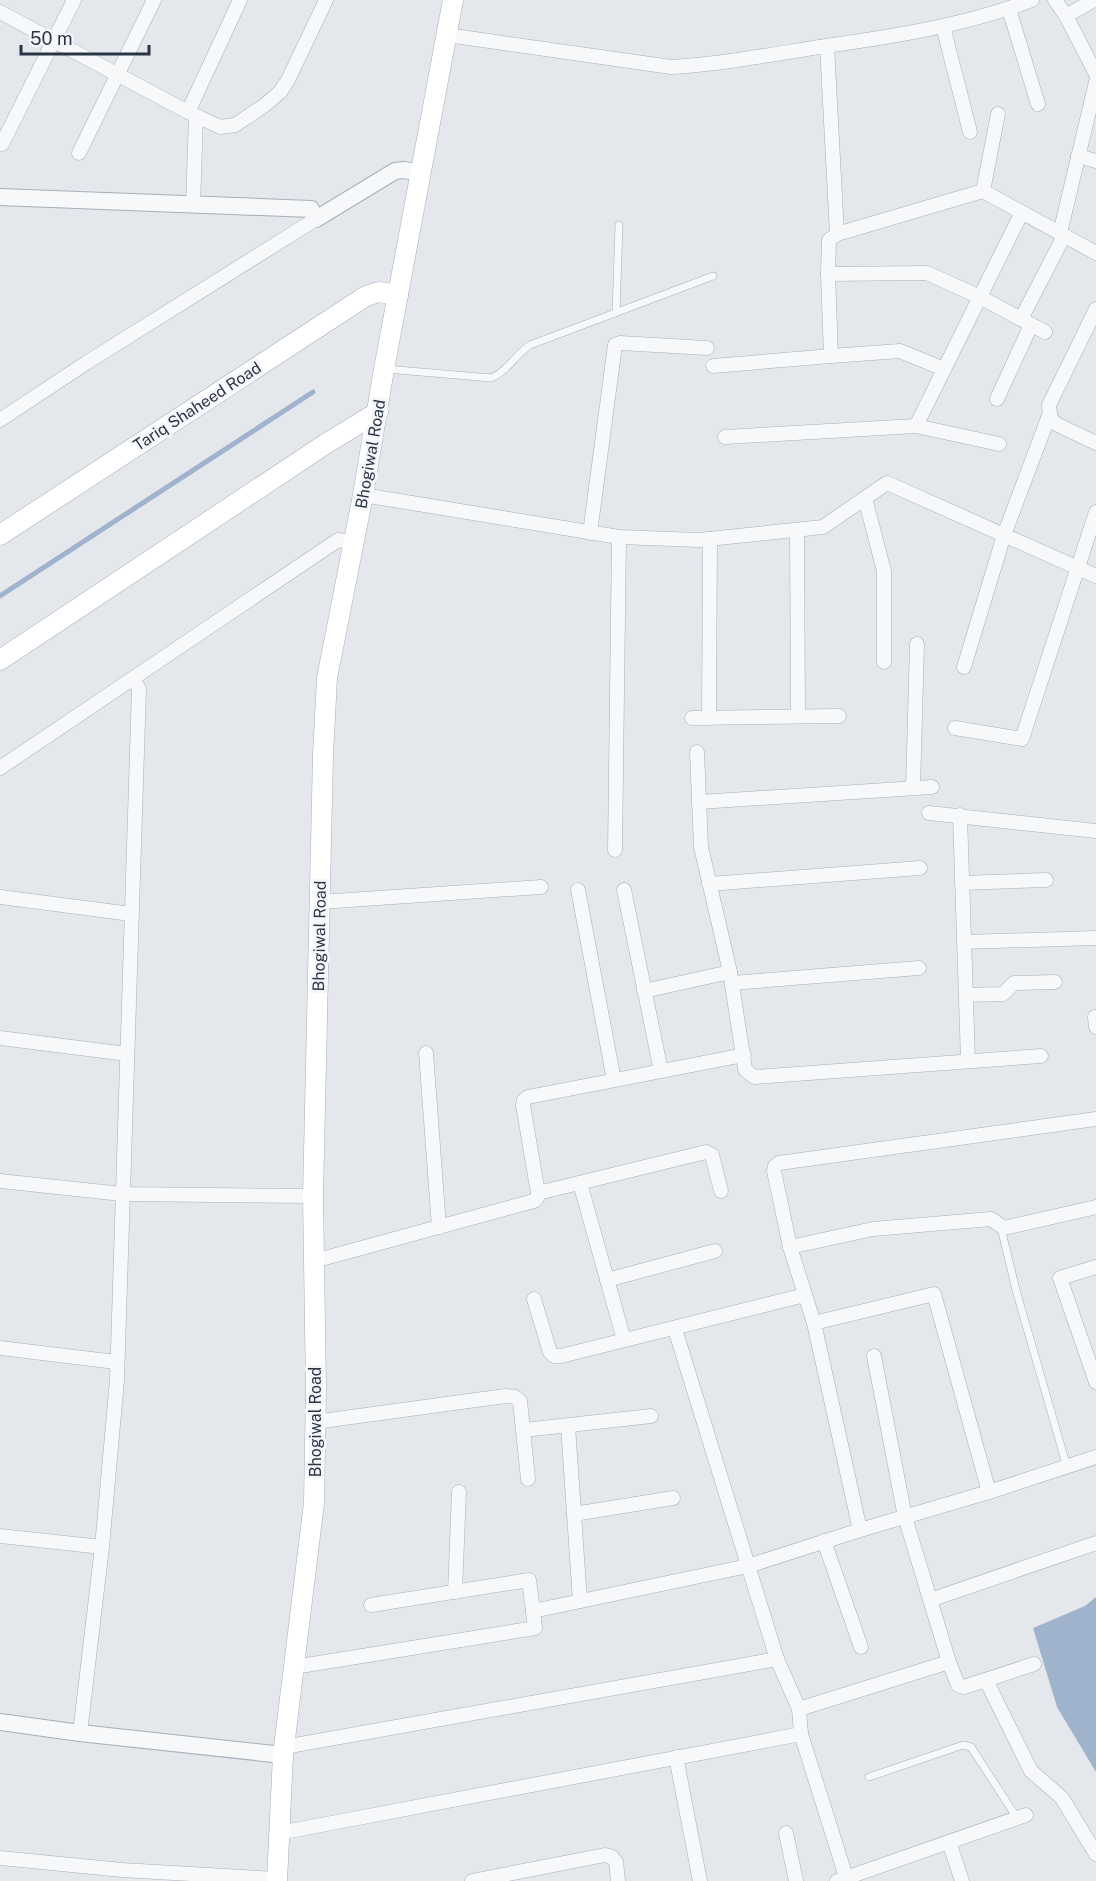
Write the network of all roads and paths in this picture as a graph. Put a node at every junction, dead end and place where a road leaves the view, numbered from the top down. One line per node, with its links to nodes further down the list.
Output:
1 (74, 0): 14 (street)
2 (154, 0): 17 (street)
3 (240, 0): 20 (street)
4 (326, 0): 20 (street)
5 (453, 0): 13 (main road, Bhogiwal Road)
6 (1032, 0): 9 (street)
7 (1055, 0): 11 (street)
8 (1094, 0): 11 (street)
9 (1010, 9): 12 (street); 19 (street)
10 (0, 12): 14 (street)
11 (1066, 16): 16 (street)
12 (944, 26): 15 (street); 22 (street)
13 (447, 35): 15 (street); 27 (main road, Bhogiwal Road)
14 (53, 41): 17 (street); 23 (street)
15 (827, 46): 34 (street)
16 (1096, 74)
17 (118, 75): 20 (street); 24 (street)
18 (1096, 82): 25 (street)
19 (1038, 104)
20 (192, 114): 30 (street)
21 (998, 114): 28 (street)
22 (970, 132)
23 (2, 144)
24 (79, 153)
25 (1078, 156): 26 (street); 35 (street)
26 (1096, 161)
27 (421, 173): 32 (street); 39 (main road, Bhogiwal Road)
28 (983, 191): 31 (street); 34 (street)
29 (0, 197): 30 (street)
30 (193, 204): 32 (street)
31 (1022, 212): 35 (street); 40 (street)
32 (316, 219): 53 (street)
33 (619, 225): 42 (lane)
34 (837, 234): 37 (street)
35 (1062, 235): 36 (street); 43 (street)
36 (1096, 253)
37 (828, 274): 40 (street); 46 (street)
38 (713, 276): 42 (lane)
39 (398, 295): 48 (main road, Bhogiwal Road); 63 (main road, Tariq Shaheed Road)
40 (980, 297): 43 (street); 49 (street)
41 (1096, 309): 52 (street)
42 (616, 314): 48 (lane)
43 (1026, 322): 44 (street); 50 (street)
44 (1045, 333)
45 (707, 348): 62 (street)
46 (831, 356): 47 (street); 49 (street)
47 (713, 366)
48 (384, 369): 51 (main road, Bhogiwal Road)
49 (944, 369): 54 (street)
50 (997, 399)
51 (378, 412): 58 (main road, Bhogiwal Road); 71 (main road)
52 (1050, 413): 56 (street); 64 (street)
53 (0, 420)
54 (916, 426): 55 (street); 57 (street)
55 (725, 437)
56 (1096, 443)
57 (999, 444)
58 (363, 495): 62 (street); 67 (main road, Bhogiwal Road)
59 (865, 498): 61 (street); 64 (street); 72 (street)
60 (1096, 512): 68 (street)
61 (796, 530): 66 (street); 75 (street)
62 (590, 532): 65 (street)
63 (0, 535)
64 (1004, 535): 68 (street); 73 (street)
65 (620, 537): 66 (street); 88 (street)
66 (710, 539): 77 (street)
67 (353, 542): 74 (street); 97 (main road, Bhogiwal Road)
68 (1077, 568): 69 (street); 79 (street)
69 (1096, 576)
70 (917, 644): 83 (street)
71 (0, 660)
72 (884, 662)
73 (964, 667)
74 (133, 680): 81 (street); 98 (street)
75 (798, 716): 76 (street); 77 (street)
76 (839, 716)
77 (709, 717): 78 (street)
78 (692, 718)
79 (955, 728)
80 (697, 752): 84 (street)
81 (0, 768)
82 (932, 787): 83 (street)
83 (913, 788): 84 (street)
84 (699, 802): 92 (street)
85 (929, 813): 86 (street)
86 (960, 815): 87 (street); 91 (street)
87 (1096, 831)
88 (615, 850)
89 (920, 868): 92 (street)
90 (1046, 880): 91 (street)
91 (962, 883): 100 (street)
92 (709, 884): 102 (street)
93 (541, 887): 97 (street)
94 (578, 890): 115 (street)
95 (624, 890): 104 (street)
96 (0, 897): 98 (street)
97 (320, 902): 122 (main road, Bhogiwal Road)
98 (131, 914): 110 (street)
99 (1096, 938): 100 (street)
100 (964, 942): 105 (street)
101 (919, 968): 102 (street)
102 (731, 977): 104 (street); 111 (street)
103 (1055, 982): 105 (street)
104 (645, 991): 114 (street)
105 (966, 995): 113 (street)
106 (1095, 1017): 107 (street)
107 (1096, 1027)
108 (0, 1038): 110 (street)
109 (426, 1053): 124 (street)
110 (127, 1054): 121 (street)
111 (744, 1055): 113 (street); 114 (street)
112 (1041, 1056): 113 (street)
113 (968, 1061)
114 (661, 1071): 115 (street)
115 (614, 1080): 120 (street)
116 (1096, 1119): 126 (street)
117 (0, 1181): 121 (street)
118 (580, 1183): 119 (street); 120 (street); 130 (street)
119 (721, 1191)
120 (538, 1193): 124 (street)
121 (122, 1194): 122 (street); 138 (street)
122 (314, 1196): 128 (main road, Bhogiwal Road)
123 (1096, 1207): 125 (street)
124 (439, 1227): 128 (street)
125 (1002, 1228): 126 (street); 145 (lane)
126 (790, 1247): 131 (street)
127 (715, 1251): 130 (street)
128 (314, 1261): 141 (main road, Bhogiwal Road)
129 (1096, 1267): 139 (street)
130 (607, 1280): 135 (street)
131 (805, 1296): 133 (street); 134 (street)
132 (534, 1299): 135 (street)
133 (814, 1323): 148 (street); 152 (street)
134 (675, 1329): 135 (street); 157 (street)
135 (624, 1340)
136 (0, 1348): 138 (street)
137 (874, 1356): 151 (street)
138 (116, 1362): 156 (street)
139 (1096, 1382)
140 (651, 1416): 142 (street)
141 (315, 1422): 143 (street); 167 (main road, Bhogiwal Road)
142 (568, 1426): 143 (street); 150 (street)
143 (524, 1430): 146 (street)
144 (1096, 1457): 145 (street)
145 (1067, 1467): 148 (street)
146 (528, 1479)
147 (459, 1492): 158 (street)
148 (989, 1492): 151 (street)
149 (673, 1498): 150 (street)
150 (574, 1514): 160 (street)
151 (905, 1517): 152 (street); 159 (street)
152 (860, 1530): 154 (street)
153 (0, 1536): 156 (street)
154 (824, 1541): 157 (street); 163 (street)
155 (1096, 1543): 159 (street)
156 (102, 1547): 171 (street)
157 (748, 1566): 160 (street); 164 (street)
158 (455, 1592): 161 (street); 162 (street)
159 (930, 1600): 165 (street)
160 (580, 1601): 162 (street)
161 (370, 1605)
162 (533, 1611): 167 (street)
163 (861, 1647)
164 (777, 1659): 169 (street); 173 (street)
165 (949, 1662): 168 (street); 169 (street)
166 (1034, 1664): 168 (street)
167 (294, 1667): 173 (main road, Bhogiwal Road)
168 (986, 1680): 180 (street)
169 (800, 1709): 172 (street)
170 (0, 1722): 171 (street)
171 (80, 1733): 173 (street)
172 (801, 1734): 174 (street); 184 (street)
173 (284, 1751): 177 (main road, Bhogiwal Road)
174 (676, 1757): 177 (street); 188 (street)
175 (869, 1777): 176 (lane)
176 (1021, 1816): 179 (street)
177 (279, 1833): 185 (main road, Bhogiwal Road)
178 (786, 1833): 189 (street)
179 (949, 1842): 183 (street); 190 (street)
180 (1096, 1854)
181 (0, 1858): 182 (street)
182 (122, 1875): 185 (street)
183 (871, 1875): 184 (street)
184 (842, 1879)
185 (277, 1880)
186 (472, 1881): 187 (street)
187 (618, 1881)
188 (700, 1881)
189 (796, 1881)
190 (962, 1881)

